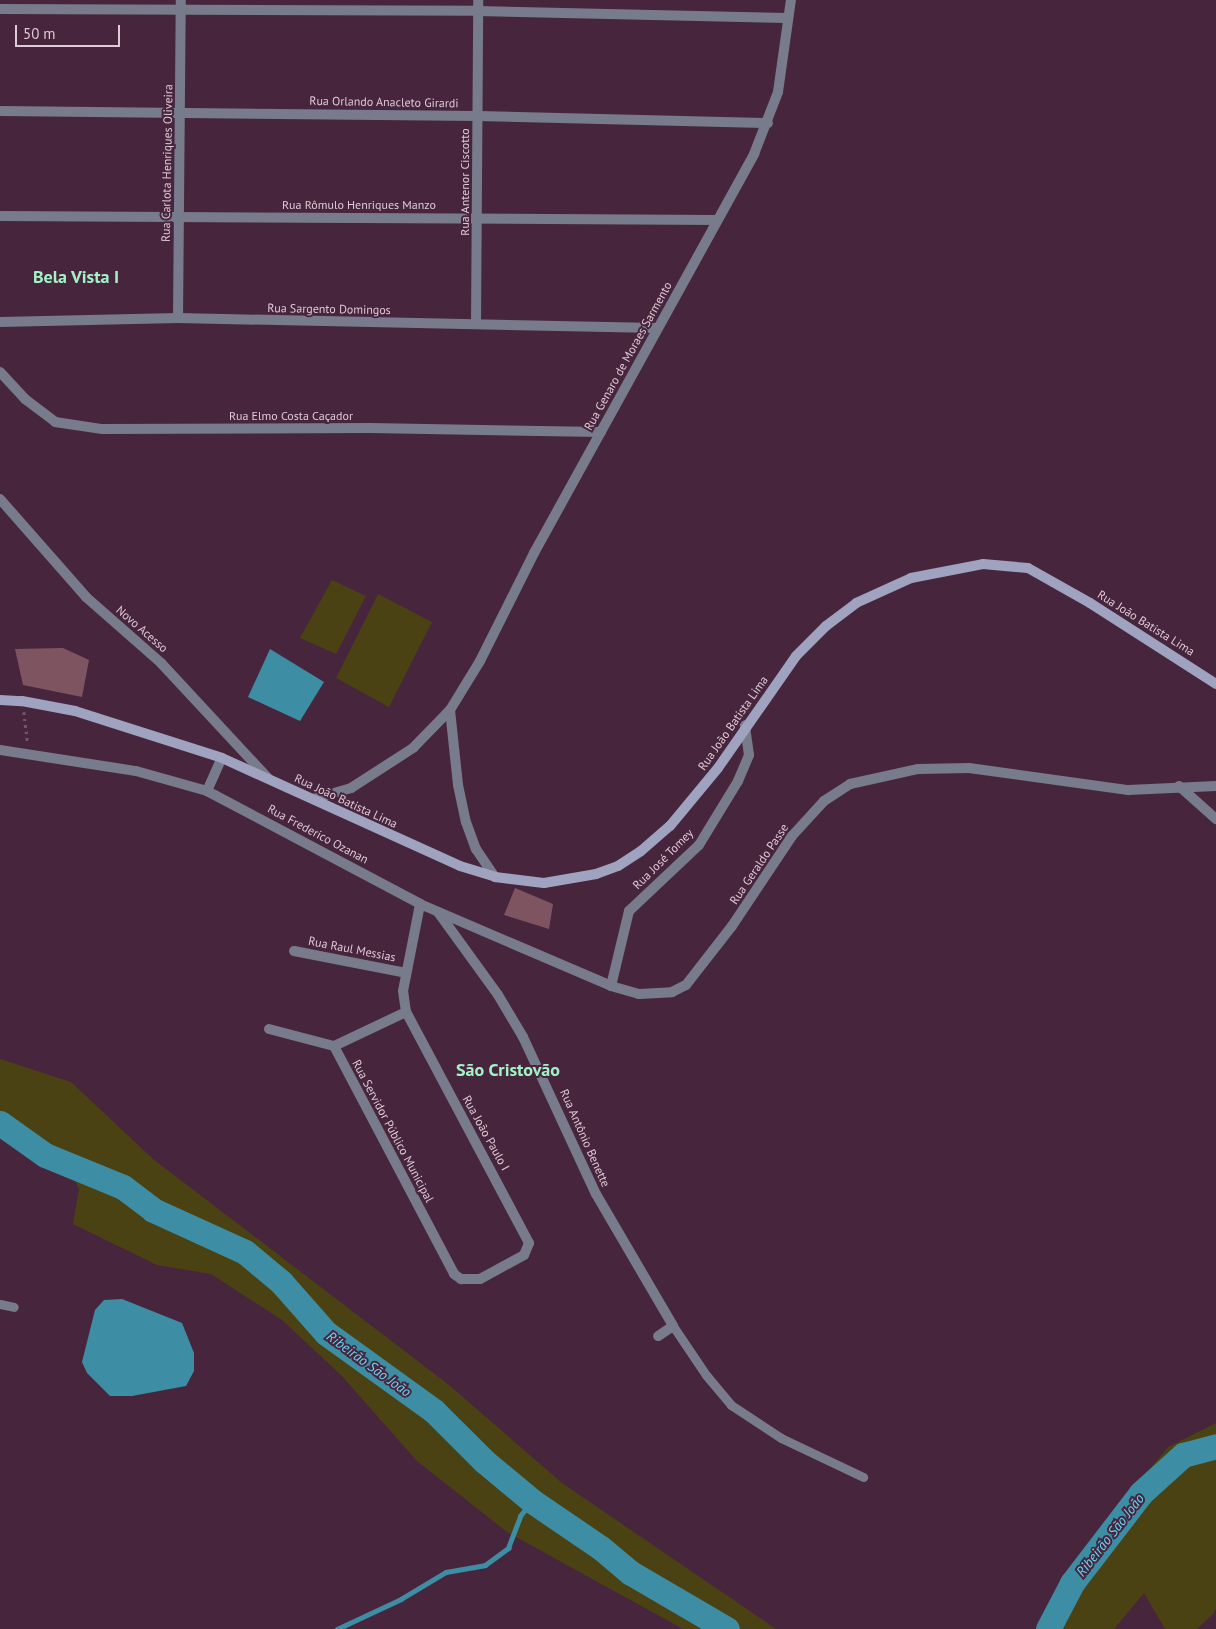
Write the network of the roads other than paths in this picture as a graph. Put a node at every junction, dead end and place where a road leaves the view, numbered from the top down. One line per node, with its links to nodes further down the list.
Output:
1 (791, 0): 5 (street, Rua Genaro de Moraes Sarmento)
2 (181, 4): 3 (street); 4 (street); 7 (street, Rua Carlota Henriques Oliveira)
3 (478, 5): 5 (street); 8 (street, Rua Antenor Ciscotto)
4 (0, 10)
5 (788, 18): 9 (street, Rua Genaro de Moraes Sarmento)
6 (0, 111): 7 (street, Rua Orlando Anacleto Girardi)
7 (181, 113): 8 (street, Rua Orlando Anacleto Girardi); 11 (street, Rua Carlota Henriques Oliveira)
8 (478, 116): 9 (street, Rua Orlando Anacleto Girardi); 12 (street, Rua Antenor Ciscotto)
9 (768, 123): 13 (street, Rua Genaro de Moraes Sarmento)
10 (0, 216): 11 (street, Rua Rômulo Henriques Manzo)
11 (179, 218): 12 (street, Rua Rômulo Henriques Manzo); 14 (street, Rua Carlota Henriques Oliveira)
12 (477, 219): 13 (street, Rua Rômulo Henriques Manzo); 16 (street, Rua Antenor Ciscotto)
13 (717, 220): 17 (street, Rua Genaro de Moraes Sarmento)
14 (178, 318): 15 (street, Rua Sargento Domingos); 16 (street, Rua Sargento Domingos)
15 (0, 322)
16 (476, 324): 17 (street, Rua Sargento Domingos)
17 (656, 328): 19 (street, Rua Genaro de Moraes Sarmento)
18 (0, 372): 19 (street, Rua Elmo Costa Caçador)
19 (601, 432): 23 (street, Rua Genaro de Moraes Sarmento)
20 (0, 499): 27 (street, Novo Acesso)
21 (1216, 684): 24 (street, Rua João Batista Lima)
22 (0, 700): 26 (street, Rua João Batista Lima)
23 (450, 710): 31 (street, Rua Genaro de Moraes Sarmento); 33 (street)
24 (745, 725): 33 (street, Rua João Batista Lima); 38 (street, Rua José Tomey)
25 (0, 750): 30 (street, Rua Frederico Ozanan)
26 (222, 758): 27 (street, Rua João Batista Lima); 30 (street)
27 (268, 778): 31 (street, Rua João Batista Lima)
28 (1178, 786): 29 (street, Rua Geraldo Passe); 32 (street); 38 (street, Rua Geraldo Passe)
29 (1216, 786)
30 (207, 790): 34 (street, Rua Frederico Ozanan)
31 (313, 799): 33 (street, Rua João Batista Lima)
32 (1216, 819)
33 (495, 877)
34 (420, 904): 35 (street, Rua Frederico Ozanan); 37 (street, Rua João Paulo I)
35 (438, 912): 38 (street, Rua Frederico Ozanan); 45 (street, Rua Antônio Benette)
36 (294, 951): 37 (street, Rua Raul Messias)
37 (406, 973): 39 (street, Rua João Paulo I)
38 (611, 986)
39 (406, 1012): 41 (street); 42 (street, Rua João Paulo I)
40 (268, 1029): 41 (street)
41 (334, 1046): 42 (street, Rua Servidor Público Municipal)
42 (480, 1279)
43 (0, 1304): 44 (lane)
44 (14, 1307)
45 (674, 1326): 46 (street); 47 (lane)
46 (658, 1336)
47 (863, 1477)

